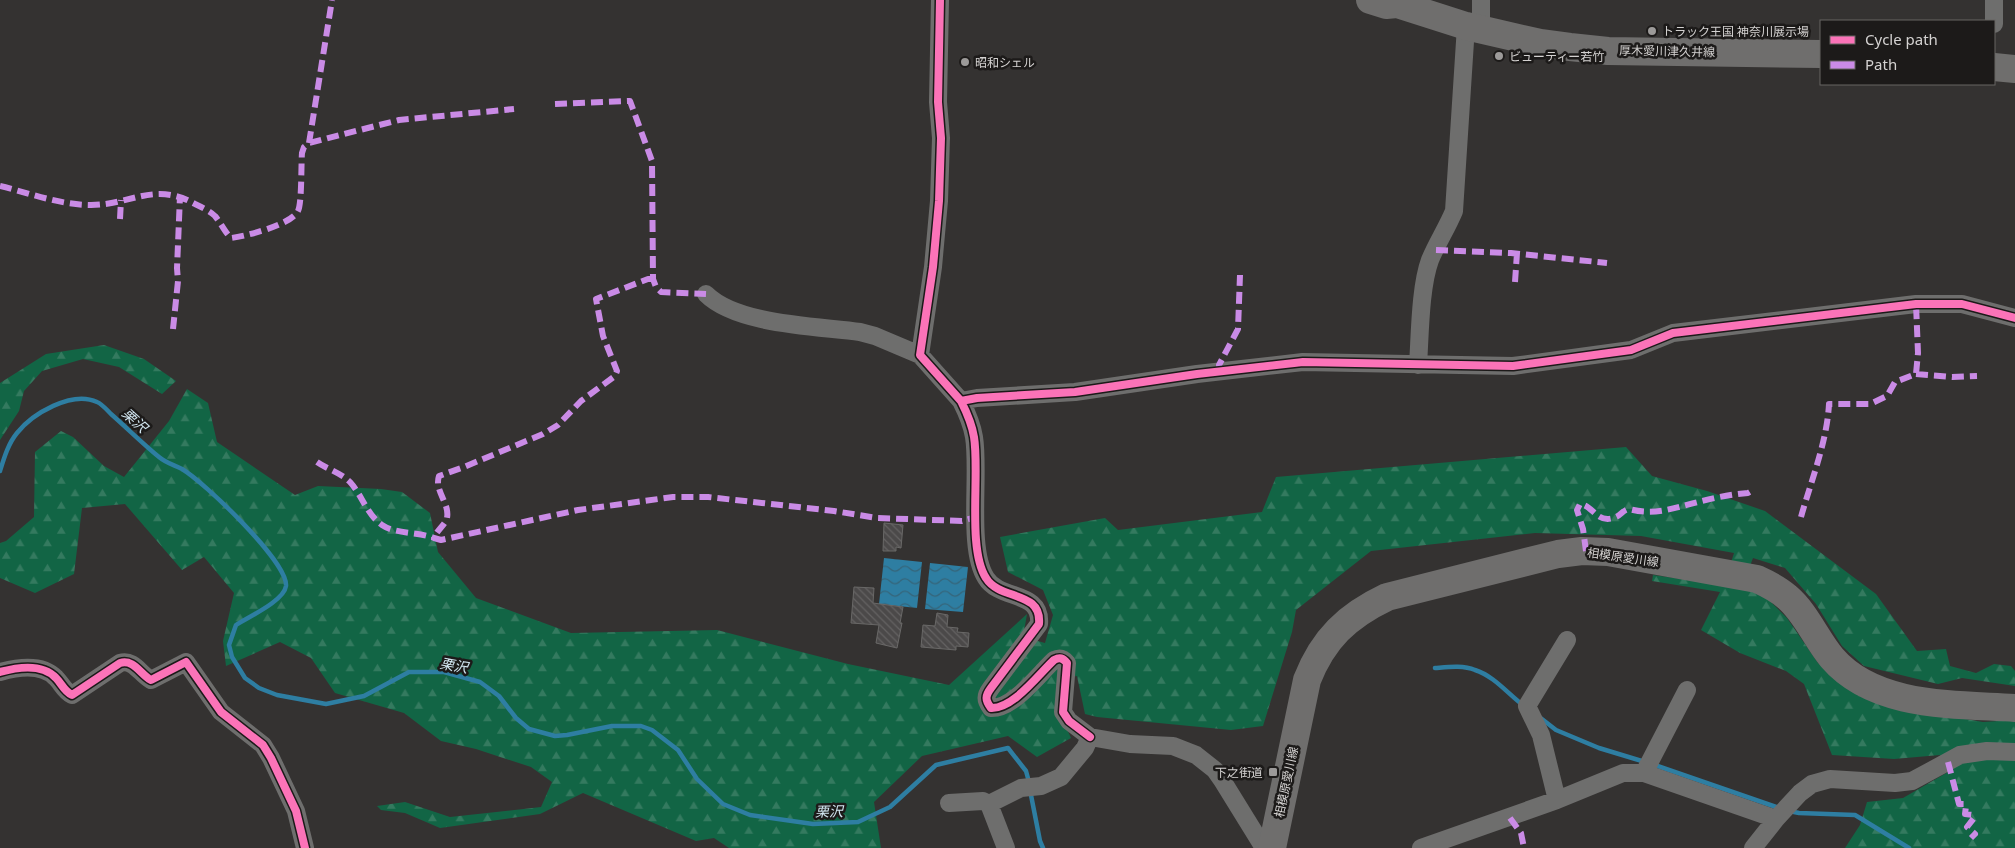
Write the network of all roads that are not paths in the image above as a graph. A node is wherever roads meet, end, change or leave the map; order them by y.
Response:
1 (940, 0) edge
2 (1370, 0) edge
3 (1480, 0) edge
4 (1994, 0) edge
5 (1994, 20) edge
6 (1473, 27) junction
7 (1820, 54) edge
8 (1995, 67) edge
9 (2015, 69) edge
10 (706, 294) dead end
11 (2015, 318) edge
12 (920, 355) junction
13 (1418, 365) junction
14 (961, 401) junction
15 (1567, 640) dead end
16 (0, 672) edge
17 (1687, 690) dead end
18 (2015, 708) edge
19 (1090, 737) junction
20 (2015, 752) edge
21 (1644, 773) junction
22 (1558, 800) junction
23 (949, 802) dead end
24 (989, 804) junction
25 (1776, 819) junction
26 (1004, 847) edge
27 (305, 848) edge
28 (1264, 848) edge
29 (1272, 848) edge
30 (1422, 848) edge
31 (1753, 848) edge

1 - 12 street
2 - 6 main road, 厚木愛川津久井線
3 - 6 street
4 - 5 street
6 - 7 main road, 厚木愛川津久井線
6 - 13 street
8 - 9 main road
10 - 12 street
11 - 13 street
12 - 14 street
13 - 14 street
14 - 19 street
15 - 22 street
16 - 27 street
17 - 21 street
18 - 29 main road, 相模原愛川線
19 - 24 street
19 - 28 street
20 - 25 street
21 - 22 street
21 - 25 street
22 - 30 street
23 - 24 street
24 - 26 street
25 - 31 street

